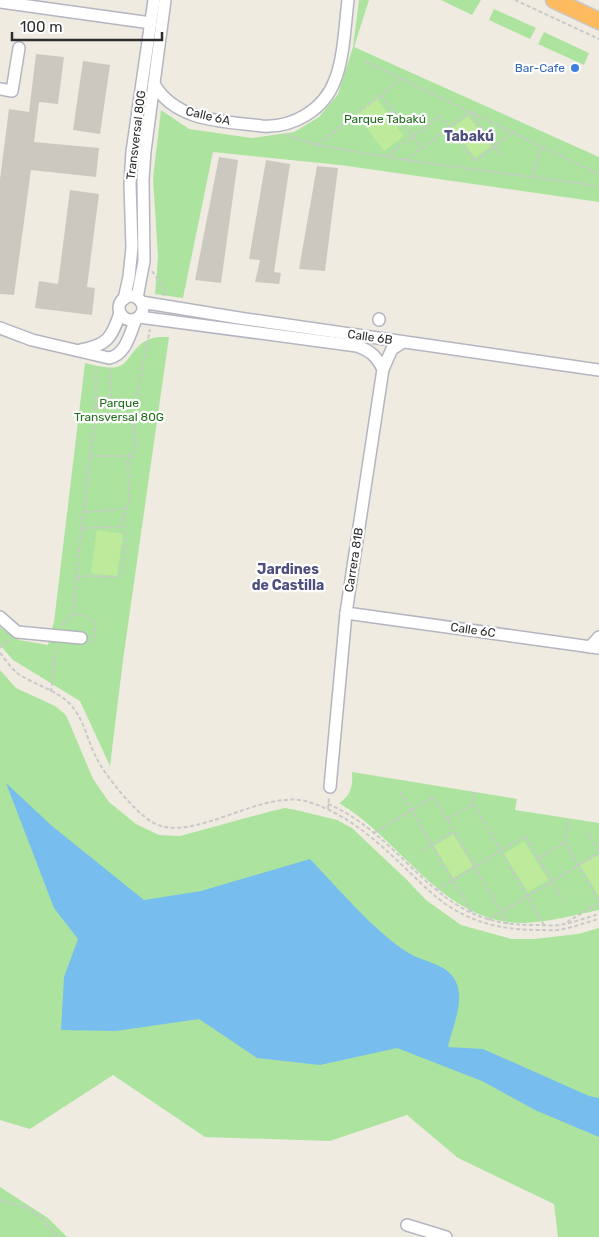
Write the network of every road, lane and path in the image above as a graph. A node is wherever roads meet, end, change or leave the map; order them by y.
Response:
1 (154, 0) edge
2 (165, 0) edge
3 (348, 0) edge
4 (515, 0) edge
5 (554, 0) edge
6 (0, 2) edge
7 (26, 3) edge
8 (592, 18) edge
9 (151, 23) junction
10 (599, 25) edge
11 (599, 40) edge
12 (19, 48) dead end
13 (366, 62) dead end
14 (401, 79) junction
15 (154, 84) junction
16 (0, 89) edge
17 (381, 95) junction
18 (470, 112) junction
19 (272, 127) junction
20 (449, 127) junction
21 (513, 132) junction
22 (412, 136) junction
23 (317, 146) junction
24 (494, 146) junction
25 (542, 146) junction
26 (421, 148) junction
27 (386, 156) junction
28 (500, 156) dead end
29 (406, 160) junction
30 (599, 174) edge
31 (532, 177) junction
32 (599, 186) edge
33 (144, 261) junction
34 (124, 299) junction
35 (139, 300) junction
36 (155, 304) junction
37 (120, 313) junction
38 (138, 318) junction
39 (152, 319) junction
40 (0, 328) edge
41 (402, 342) junction
42 (77, 350) junction
43 (96, 356) junction
44 (110, 358) junction
45 (383, 369) junction
46 (599, 370) edge
47 (136, 403) junction
48 (111, 404) junction
49 (96, 406) junction
50 (89, 456) junction
51 (133, 456) junction
52 (125, 508) junction
53 (84, 512) junction
54 (123, 527) junction
55 (82, 528) junction
56 (76, 578) junction
57 (346, 613) junction
58 (72, 614) junction
59 (0, 617) edge
60 (59, 628) dead end
61 (17, 632) junction
62 (599, 637) edge
63 (83, 642) joint
64 (63, 645) dead end
65 (595, 647) edge
66 (0, 648) edge
67 (0, 653) edge
68 (51, 692) junction
69 (330, 787) joint
70 (400, 791) dead end
71 (474, 792) dead end
72 (328, 804) junction
73 (473, 804) junction
74 (328, 810) junction
75 (412, 810) junction
76 (448, 819) junction
77 (568, 821) dead end
78 (454, 831) junction
79 (587, 831) dead end
80 (374, 833) junction
81 (565, 842) junction
82 (432, 845) junction
83 (421, 852) dead end
84 (500, 852) junction
85 (599, 852) edge
86 (538, 858) junction
87 (578, 865) junction
88 (475, 867) junction
89 (453, 881) junction
90 (552, 881) junction
91 (437, 890) junction
92 (527, 896) junction
93 (563, 900) dead end
94 (599, 902) edge
95 (501, 912) junction
96 (472, 913) junction
97 (599, 914) edge
98 (599, 919) edge
99 (488, 920) junction
100 (508, 924) junction
101 (565, 924) junction
102 (544, 925) junction
103 (0, 1200) edge
104 (407, 1225) dead end
105 (53, 1232) junction
106 (53, 1237) edge
107 (58, 1237) edge
108 (446, 1237) edge

1 - 9 street, Transversal 80G
2 - 15 street, Transversal 80G
3 - 19 street
4 - 11 path
5 - 8 highway
6 - 7 street
7 - 9 street
8 - 10 street
9 - 34 street, Transversal 80G
12 - 16 street
13 - 14 path
14 - 17 path
14 - 18 path
15 - 19 street, Calle 6A
15 - 33 street, Transversal 80G
17 - 22 path
17 - 23 path
18 - 20 path
18 - 21 path
18 - 24 path
19 - 23 path
20 - 22 path
20 - 24 path
20 - 26 path
21 - 24 path
21 - 25 path
22 - 26 path
22 - 27 path
23 - 27 path
24 - 28 path
25 - 30 path
25 - 31 path
26 - 29 path
27 - 29 path
29 - 31 path
31 - 32 path
33 - 35 street, Transversal 80G
33 - 36 path
34 - 35 street
34 - 37 street
35 - 36 street, Calle 6B
35 - 38 street
36 - 41 street, Calle 6B
37 - 38 street
37 - 42 street
38 - 39 street, Calle 6B
38 - 44 street
39 - 45 street, Calle 6B
39 - 47 path
40 - 42 street
41 - 45 street, Carrera 81B
41 - 46 street, Calle 6B
42 - 43 street
43 - 44 street
43 - 49 path
44 - 48 path
45 - 57 street, Carrera 81B
47 - 48 path
47 - 51 path
48 - 49 path
49 - 50 path
50 - 51 path
50 - 53 path
51 - 52 path
52 - 53 path
52 - 54 path
53 - 55 path
54 - 55 path
54 - 56 path
55 - 56 path
56 - 58 path
57 - 65 street, Calle 6C
57 - 69 street, Carrera 81B
58 - 60 path
58 - 63 path
59 - 61 street
61 - 63 street
61 - 66 path
62 - 65 street
64 - 68 path
67 - 68 path
68 - 74 path
69 - 72 path
70 - 75 path
71 - 73 path
72 - 74 path
72 - 80 path
73 - 76 path
73 - 84 path
74 - 98 path
75 - 76 path
75 - 80 path
75 - 82 path
76 - 78 path
77 - 81 path
78 - 82 path
78 - 88 path
79 - 85 path
80 - 91 path
81 - 86 path
81 - 87 path
82 - 83 path
82 - 89 path
84 - 86 path
84 - 88 path
84 - 92 path
85 - 87 path
86 - 90 path
87 - 90 path
87 - 94 path
88 - 89 path
88 - 95 path
89 - 91 path
89 - 96 path
90 - 92 path
90 - 93 path
91 - 96 path
92 - 95 path
92 - 102 path
94 - 101 path
95 - 99 path
95 - 100 path
96 - 99 path
97 - 101 path
99 - 100 path
100 - 102 path
101 - 102 path
103 - 105 path
104 - 108 street
105 - 106 path
105 - 107 path

